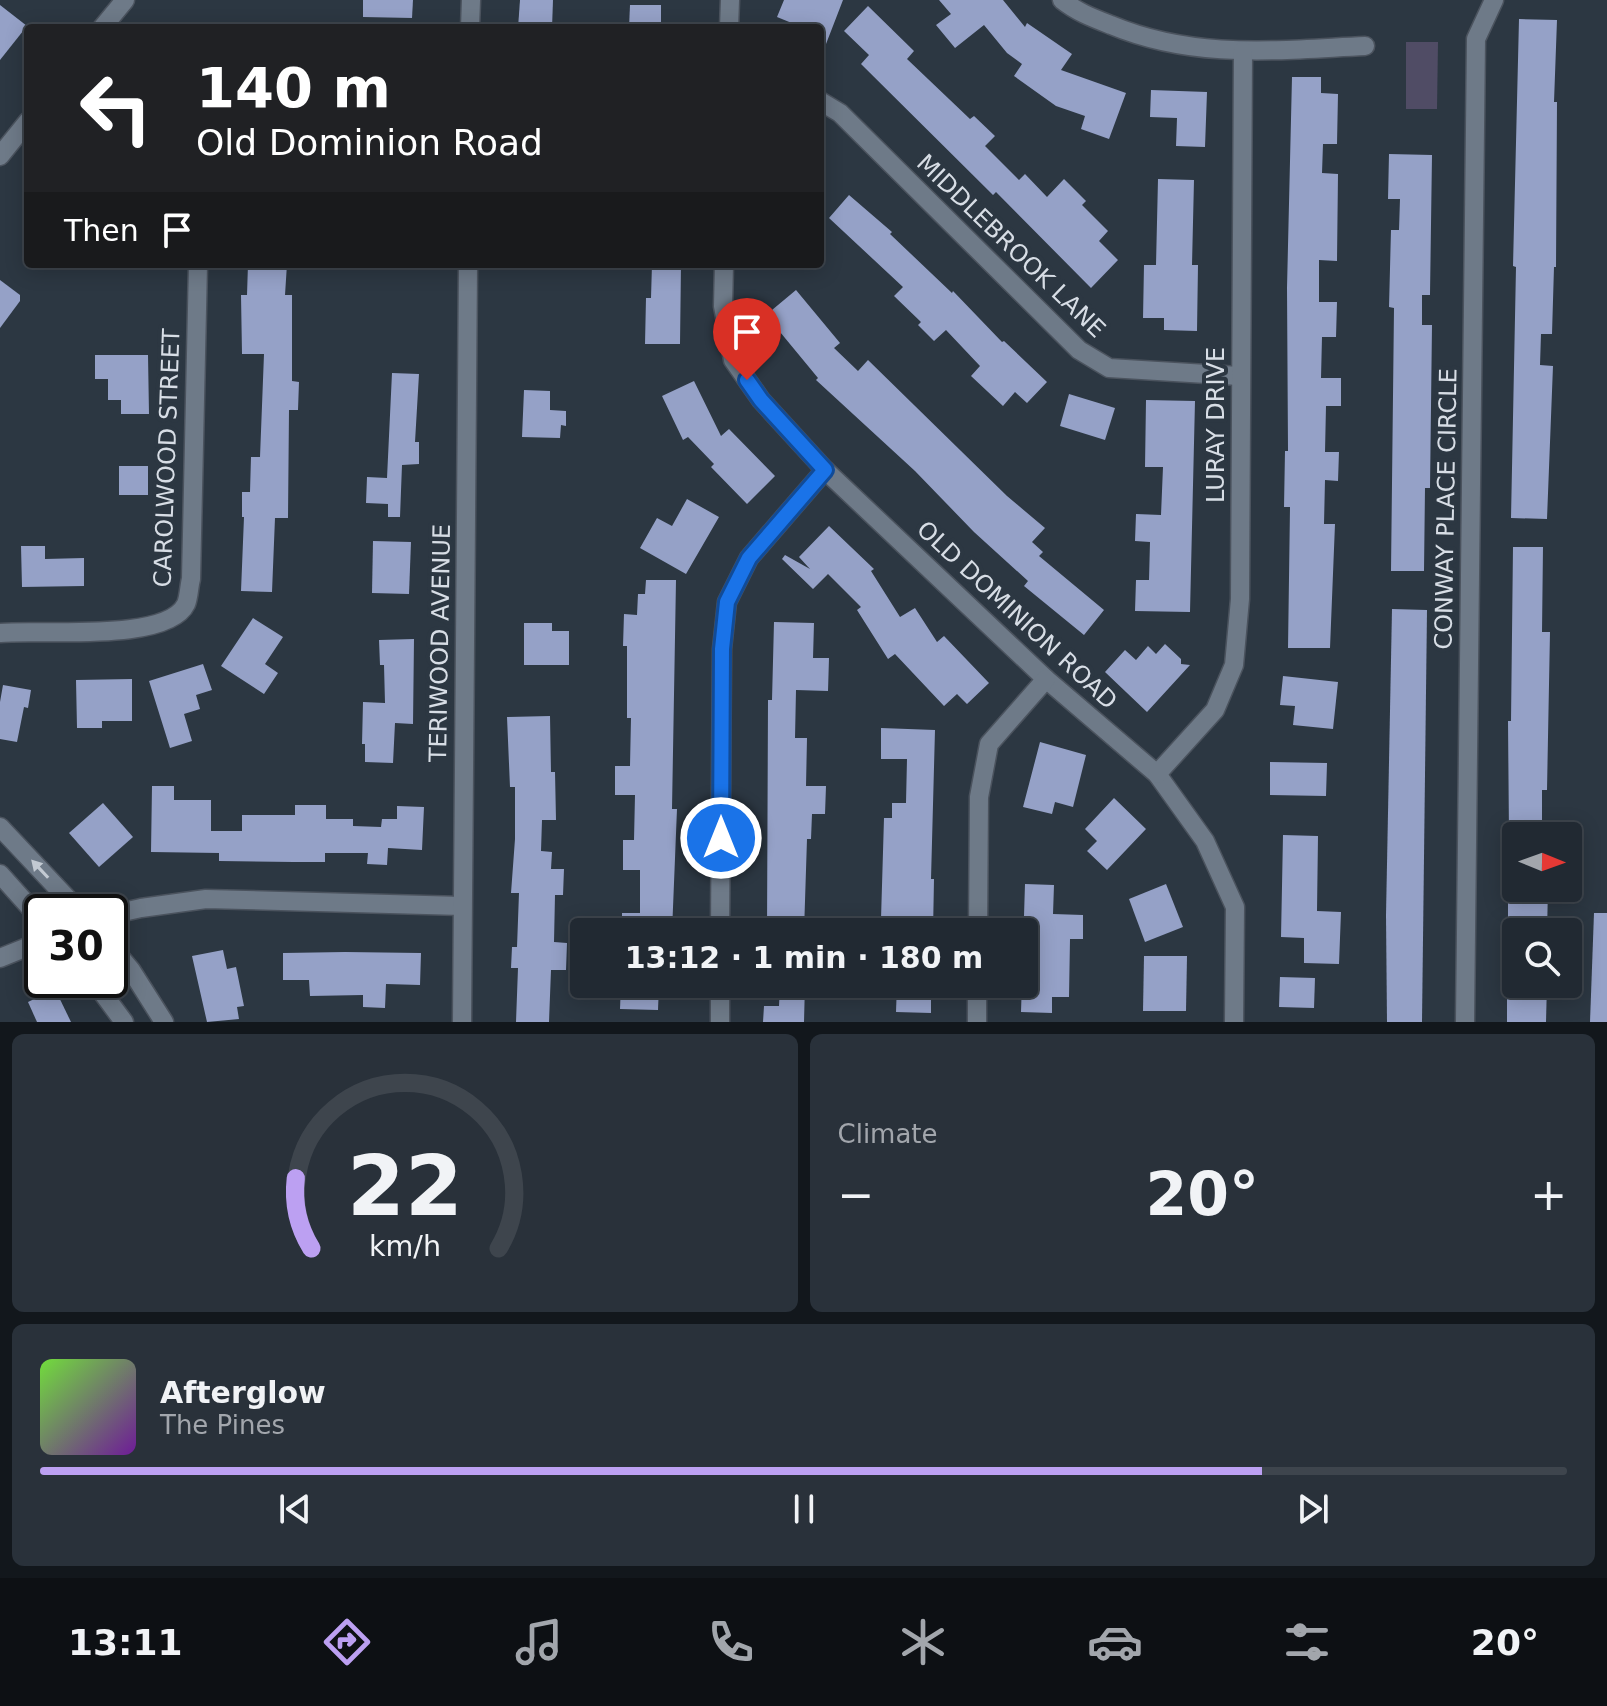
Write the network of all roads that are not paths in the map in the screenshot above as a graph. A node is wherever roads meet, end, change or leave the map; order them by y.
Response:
1 (125, 0) edge
2 (471, 0) edge
3 (730, 0) edge
4 (1062, 0) edge
5 (1494, 0) edge
6 (112, 24) edge
7 (470, 24) edge
8 (729, 24) edge
9 (1365, 46) dead end
10 (1243, 51) junction
11 (824, 103) edge
12 (24, 126) edge
13 (0, 156) edge
14 (198, 268) edge
15 (468, 268) edge
16 (724, 268) edge
17 (1239, 376) junction
18 (825, 470) junction
19 (0, 633) edge
20 (1046, 679) junction
21 (1157, 774) junction
22 (0, 827) edge
23 (0, 874) edge
24 (63, 894) edge
25 (24, 901) edge
26 (462, 906) junction
27 (128, 911) edge
28 (720, 918) edge
29 (978, 918) edge
30 (24, 948) edge
31 (0, 958) edge
32 (128, 966) edge
33 (106, 998) edge
34 (720, 998) edge
35 (977, 998) edge
36 (124, 1022) edge
37 (164, 1022) edge
38 (462, 1022) edge
39 (720, 1022) edge
40 (977, 1022) edge
41 (1234, 1022) edge
42 (1465, 1022) edge

1 - 6 street
2 - 7 street
3 - 8 street
4 - 10 street
5 - 42 street, CONWAY PLACE CIRCLE
9 - 10 street
10 - 17 street, LURAY DRIVE
11 - 17 street, MIDDLEBROOK LANE
12 - 13 street
14 - 19 street, CAROLWOOD STREET
15 - 26 street, TERIWOOD AVENUE
16 - 18 street, OLD DOMINION ROAD
17 - 21 street, LURAY DRIVE
18 - 20 street, OLD DOMINION ROAD
18 - 28 street
20 - 21 street, OLD DOMINION ROAD
20 - 29 street
21 - 41 street, OLD DOMINION ROAD
24 -> 22 street
23 - 25 street
26 - 27 street
26 - 38 street, TERIWOOD AVENUE
30 - 31 street
32 - 37 street
33 - 36 street
34 - 39 street
35 - 40 street

